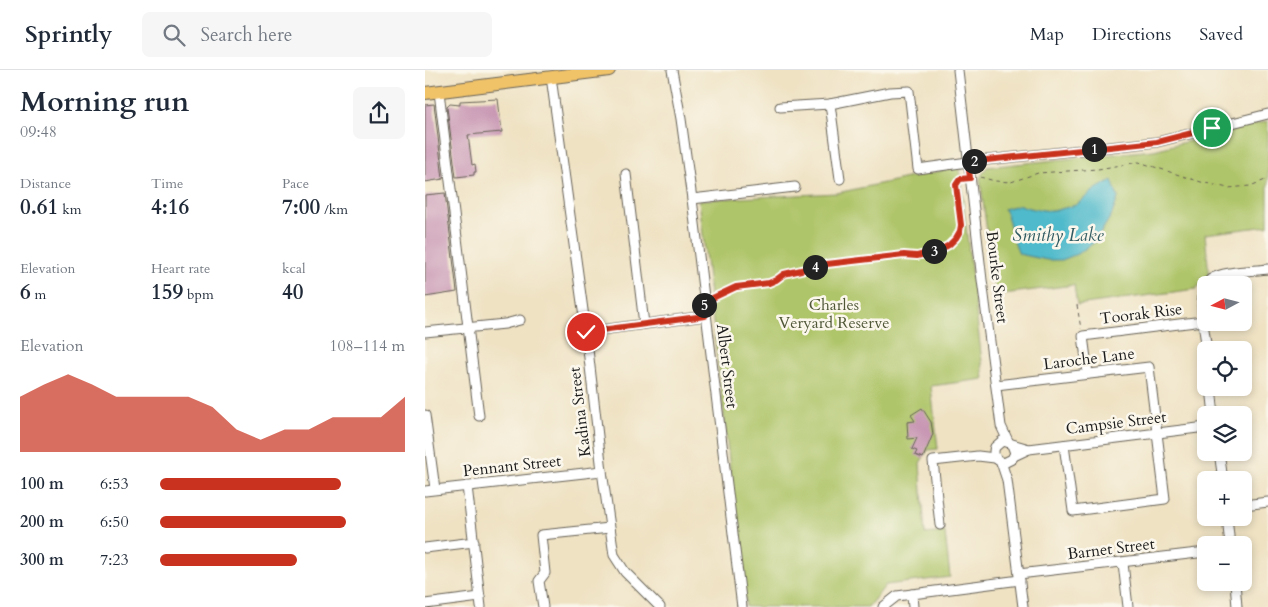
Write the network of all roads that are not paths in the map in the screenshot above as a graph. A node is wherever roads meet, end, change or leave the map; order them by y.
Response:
1 (609, 70) edge
2 (672, 70) edge
3 (957, 71) edge
4 (551, 77) junction
5 (429, 93) edge
6 (830, 104) junction
7 (780, 107) dead end
8 (1268, 114) edge
9 (968, 162) junction
10 (627, 174) dead end
11 (840, 180) dead end
12 (795, 187) dead end
13 (692, 199) junction
14 (1268, 269) edge
15 (1217, 276) edge
16 (705, 316) junction
17 (520, 320) dead end
18 (1197, 322) edge
19 (644, 324) junction
20 (469, 328) junction
21 (425, 332) edge
22 (586, 332) junction
23 (1088, 374) junction
24 (996, 385) junction
25 (425, 415) edge
26 (479, 416) dead end
27 (1001, 426) junction
28 (1197, 428) edge
29 (1157, 433) junction
30 (426, 438) edge
31 (1011, 444) junction
32 (1064, 445) junction
33 (995, 446) junction
34 (1029, 449) junction
35 (978, 456) junction
36 (1013, 458) junction
37 (998, 460) junction
38 (602, 471) junction
39 (1007, 480) junction
40 (467, 486) junction
41 (435, 489) junction
42 (425, 491) edge
43 (1268, 502) edge
44 (1252, 504) edge
45 (940, 525) dead end
46 (610, 528) junction
47 (474, 542) junction
48 (425, 548) edge
49 (1197, 553) edge
50 (1123, 563) junction
51 (1019, 577) junction
52 (1236, 591) edge
53 (912, 594) junction
54 (480, 597) junction
55 (425, 604) edge
56 (481, 607) edge
57 (543, 607) edge
58 (660, 607) edge
59 (742, 607) edge
60 (883, 607) edge
61 (913, 607) edge
62 (1023, 607) edge
63 (1128, 607) edge
64 (1237, 607) edge

1 - 4 highway
2 - 13 street, Albert Street
3 - 9 street, Bourke Street
4 - 5 highway
4 - 22 street, Kadina Street
5 - 20 street
6 - 7 street
6 - 9 street
6 - 11 street
8 - 9 street
9 - 24 street, Bourke Street
10 - 19 street
12 - 13 street
13 - 16 street, Albert Street
14 - 15 street
16 - 19 street
16 - 59 street, Albert Street
17 - 20 street
18 - 23 street, Toorak Rise
19 - 22 street
20 - 21 street
20 - 26 street
22 - 38 street, Kadina Street
23 - 24 street, Laroche Lane
23 - 29 street, Laroche Lane
24 - 27 street, Bourke Street
25 - 30 street
27 - 31 street, Bourke Street
27 - 33 street, Bourke Street
28 - 29 street, Campsie Street
29 - 32 street, Campsie Street
29 - 32 street
30 - 41 street
31 - 33 street
31 - 34 street, Campsie Street
31 - 36 street
32 - 34 street, Campsie Street
33 - 35 street
33 - 37 street
34 - 36 street, Campsie Street
35 - 37 street
35 - 45 street
36 - 37 street
36 - 39 street
37 - 39 street
38 - 40 street, Pennant Street
38 - 46 street, Kadina Street
39 - 51 street
40 - 41 street, Pennant Street
40 - 47 street
41 - 42 street, Pennant Street
43 - 44 street
46 - 57 street
46 - 58 street, Kadina Street
47 - 48 street
47 - 54 street
49 - 50 street, Barnet Street
50 - 51 street, Barnet Street
50 - 63 street
51 - 53 street, Barnet Street
51 - 62 street
52 - 64 street
53 - 60 street, Barnet Street
53 - 61 street
54 - 55 street
54 - 56 street

